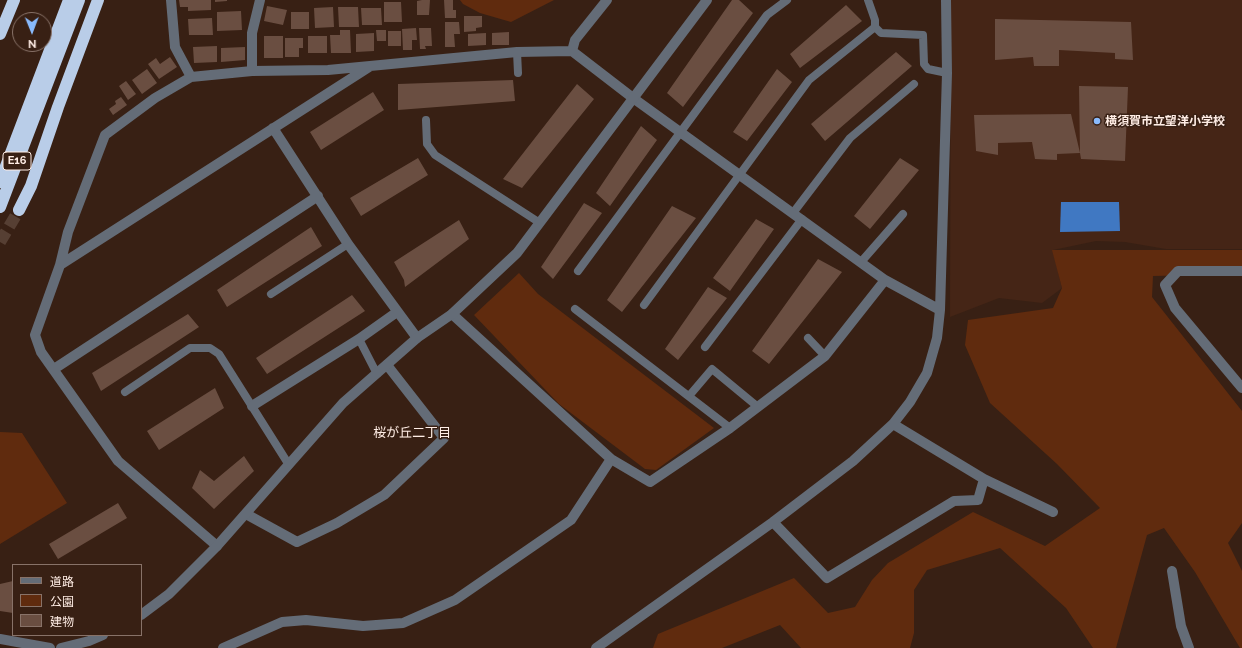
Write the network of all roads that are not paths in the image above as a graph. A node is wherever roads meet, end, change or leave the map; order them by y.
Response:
1 (14, 0) edge
2 (69, 0) edge
3 (79, 0) edge
4 (98, 0) edge
5 (171, 0) edge
6 (260, 0) edge
7 (606, 0) edge
8 (707, 0) edge
9 (787, 0) edge
10 (868, 0) edge
11 (946, 0) edge
12 (875, 27) junction
13 (0, 34) edge
14 (572, 51) junction
15 (517, 52) junction
16 (372, 65) junction
17 (252, 71) junction
18 (518, 73) dead end
19 (947, 73) junction
20 (191, 77) junction
21 (914, 84) dead end
22 (633, 98) junction
23 (426, 120) dead end
24 (272, 128) junction
25 (681, 133) junction
26 (740, 175) junction
27 (0, 182) edge
28 (318, 196) junction
29 (0, 208) edge
30 (19, 210) tunnel mouth
31 (793, 213) junction
32 (903, 214) dead end
33 (802, 220) junction
34 (540, 223) junction
35 (348, 244) junction
36 (861, 262) junction
37 (60, 265) junction
38 (578, 271) dead end
39 (1242, 271) edge
40 (885, 280) junction
41 (271, 294) dead end
42 (644, 305) dead end
43 (575, 309) dead end
44 (940, 310) junction
45 (397, 312) junction
46 (452, 314) junction
47 (417, 338) junction
48 (808, 338) dead end
49 (359, 340) junction
50 (705, 346) dead end
51 (825, 356) junction
52 (388, 365) junction
53 (54, 369) junction
54 (377, 374) junction
55 (1242, 388) edge
56 (125, 392) dead end
57 (689, 396) junction
58 (252, 406) junction
59 (758, 407) junction
60 (893, 424) junction
61 (730, 428) junction
62 (611, 459) junction
63 (289, 465) junction
64 (984, 479) junction
65 (1053, 512) dead end
66 (246, 514) junction
67 (773, 522) junction
68 (217, 546) junction
69 (1172, 571) dead end
70 (142, 614) edge
71 (101, 636) edge
72 (0, 639) edge
73 (50, 648) edge
74 (61, 648) edge
75 (223, 648) edge
76 (596, 648) edge
77 (1189, 648) edge

1 - 13 highway
2 - 27 highway, E16
3 - 29 highway, E16
4 - 30 highway
5 - 20 street
6 - 17 street
7 - 14 street
8 - 22 street
9 - 25 lane
10 - 12 lane
11 - 19 street
12 - 19 lane
12 - 26 lane
14 - 15 street
14 - 22 street
15 - 16 street
15 - 18 lane
16 - 17 street
16 - 24 street
17 - 20 street
19 - 44 street
20 - 37 street
21 - 31 lane
22 - 25 street
22 - 34 street
23 - 34 lane
24 - 28 street
24 - 37 street
25 - 26 street
25 - 38 lane
26 - 31 street
26 - 42 lane
28 - 35 street
28 - 53 street
31 - 33 street
32 - 36 lane
33 - 36 street
33 - 50 lane
34 - 46 street
35 - 41 lane
35 - 45 street
36 - 40 street
37 - 53 street
39 - 55 street
40 - 44 street
40 - 51 street
43 - 57 lane
44 - 60 street
45 - 47 street
45 - 49 street
46 - 47 street
46 - 62 street
47 - 52 street
48 - 51 lane
49 - 54 lane
49 - 58 street
51 - 59 street
52 - 54 street
52 - 66 street
53 - 68 street
54 - 63 street
56 - 58 lane
57 - 59 lane
57 - 61 lane
58 - 63 lane
59 - 61 street
60 - 64 street
60 - 67 street
61 - 62 street
62 - 75 street
63 - 66 street
64 - 65 street
64 - 67 street
66 - 68 street
67 - 76 street
68 - 70 street
69 - 77 street
71 - 74 street
72 - 73 street

